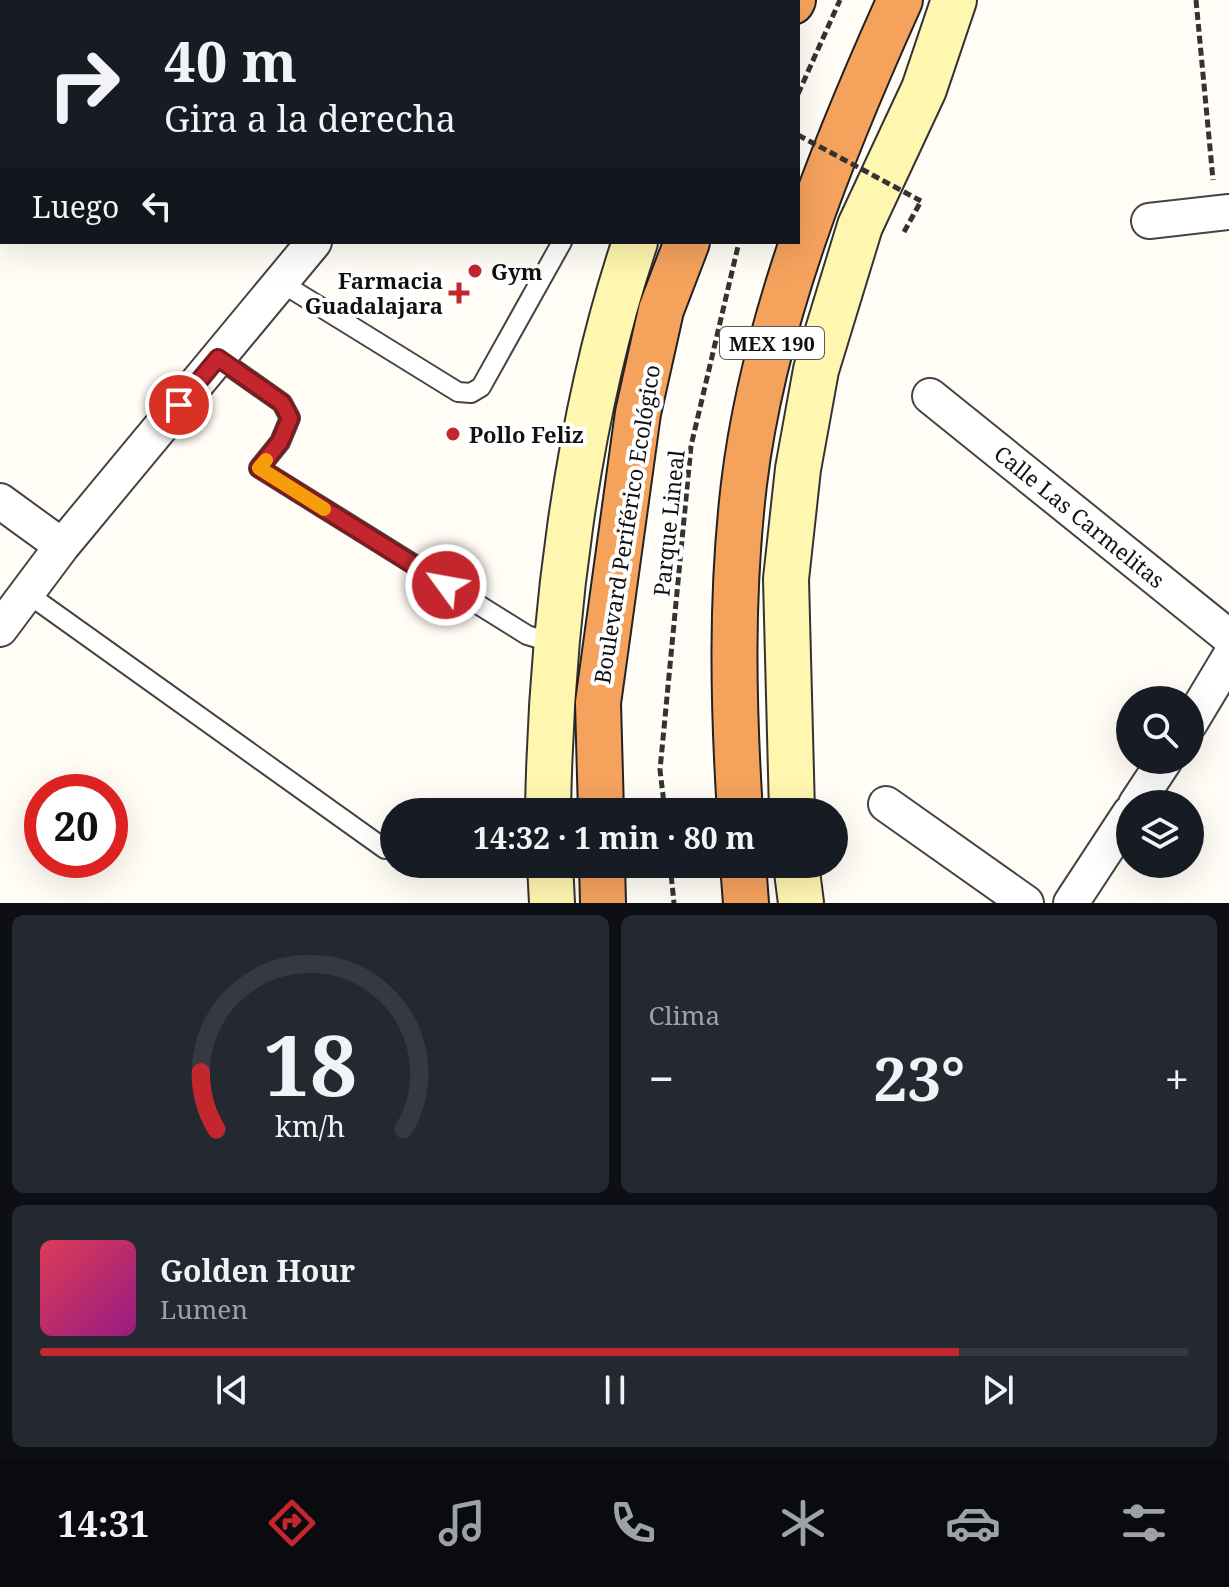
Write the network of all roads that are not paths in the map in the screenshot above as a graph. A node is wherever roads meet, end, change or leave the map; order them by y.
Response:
1 (900, 0) edge
2 (954, 0) edge
3 (971, 0) edge
4 (924, 89) junction
5 (1223, 212) edge
6 (1149, 221) dead end
7 (312, 244) edge
8 (561, 244) edge
9 (634, 244) edge
10 (686, 244) edge
11 (280, 282) junction
12 (218, 358) junction
13 (930, 396) dead end
14 (0, 501) edge
15 (62, 546) junction
16 (28, 594) junction
17 (0, 629) edge
18 (1229, 637) edge
19 (559, 644) junction
20 (1229, 658) edge
21 (1204, 700) edge
22 (548, 798) edge
23 (601, 798) edge
24 (739, 798) edge
25 (792, 798) edge
26 (886, 804) dead end
27 (1116, 834) edge
28 (380, 845) edge
29 (551, 878) edge
30 (602, 878) edge
31 (744, 878) edge
32 (798, 878) edge
33 (552, 903) edge
34 (603, 903) edge
35 (746, 903) edge
36 (801, 903) edge
37 (1026, 903) edge
38 (1071, 903) edge

1 - 24 highway, MEX 190
2 - 4 street
3 - 4 street
4 - 25 street
5 - 6 street
7 - 11 street
8 - 11 lane
9 - 19 street
10 - 23 highway, Boulevard Periférico Ecológico
11 - 12 street
12 - 15 street
12 - 19 lane
13 - 18 street, Calle Las Carmelitas
14 - 15 street
15 - 16 street
16 - 17 street
16 - 28 lane
19 - 22 street
20 - 21 street
26 - 37 street
27 - 38 street
29 - 33 street
30 - 34 highway
31 - 35 highway
32 - 36 street

